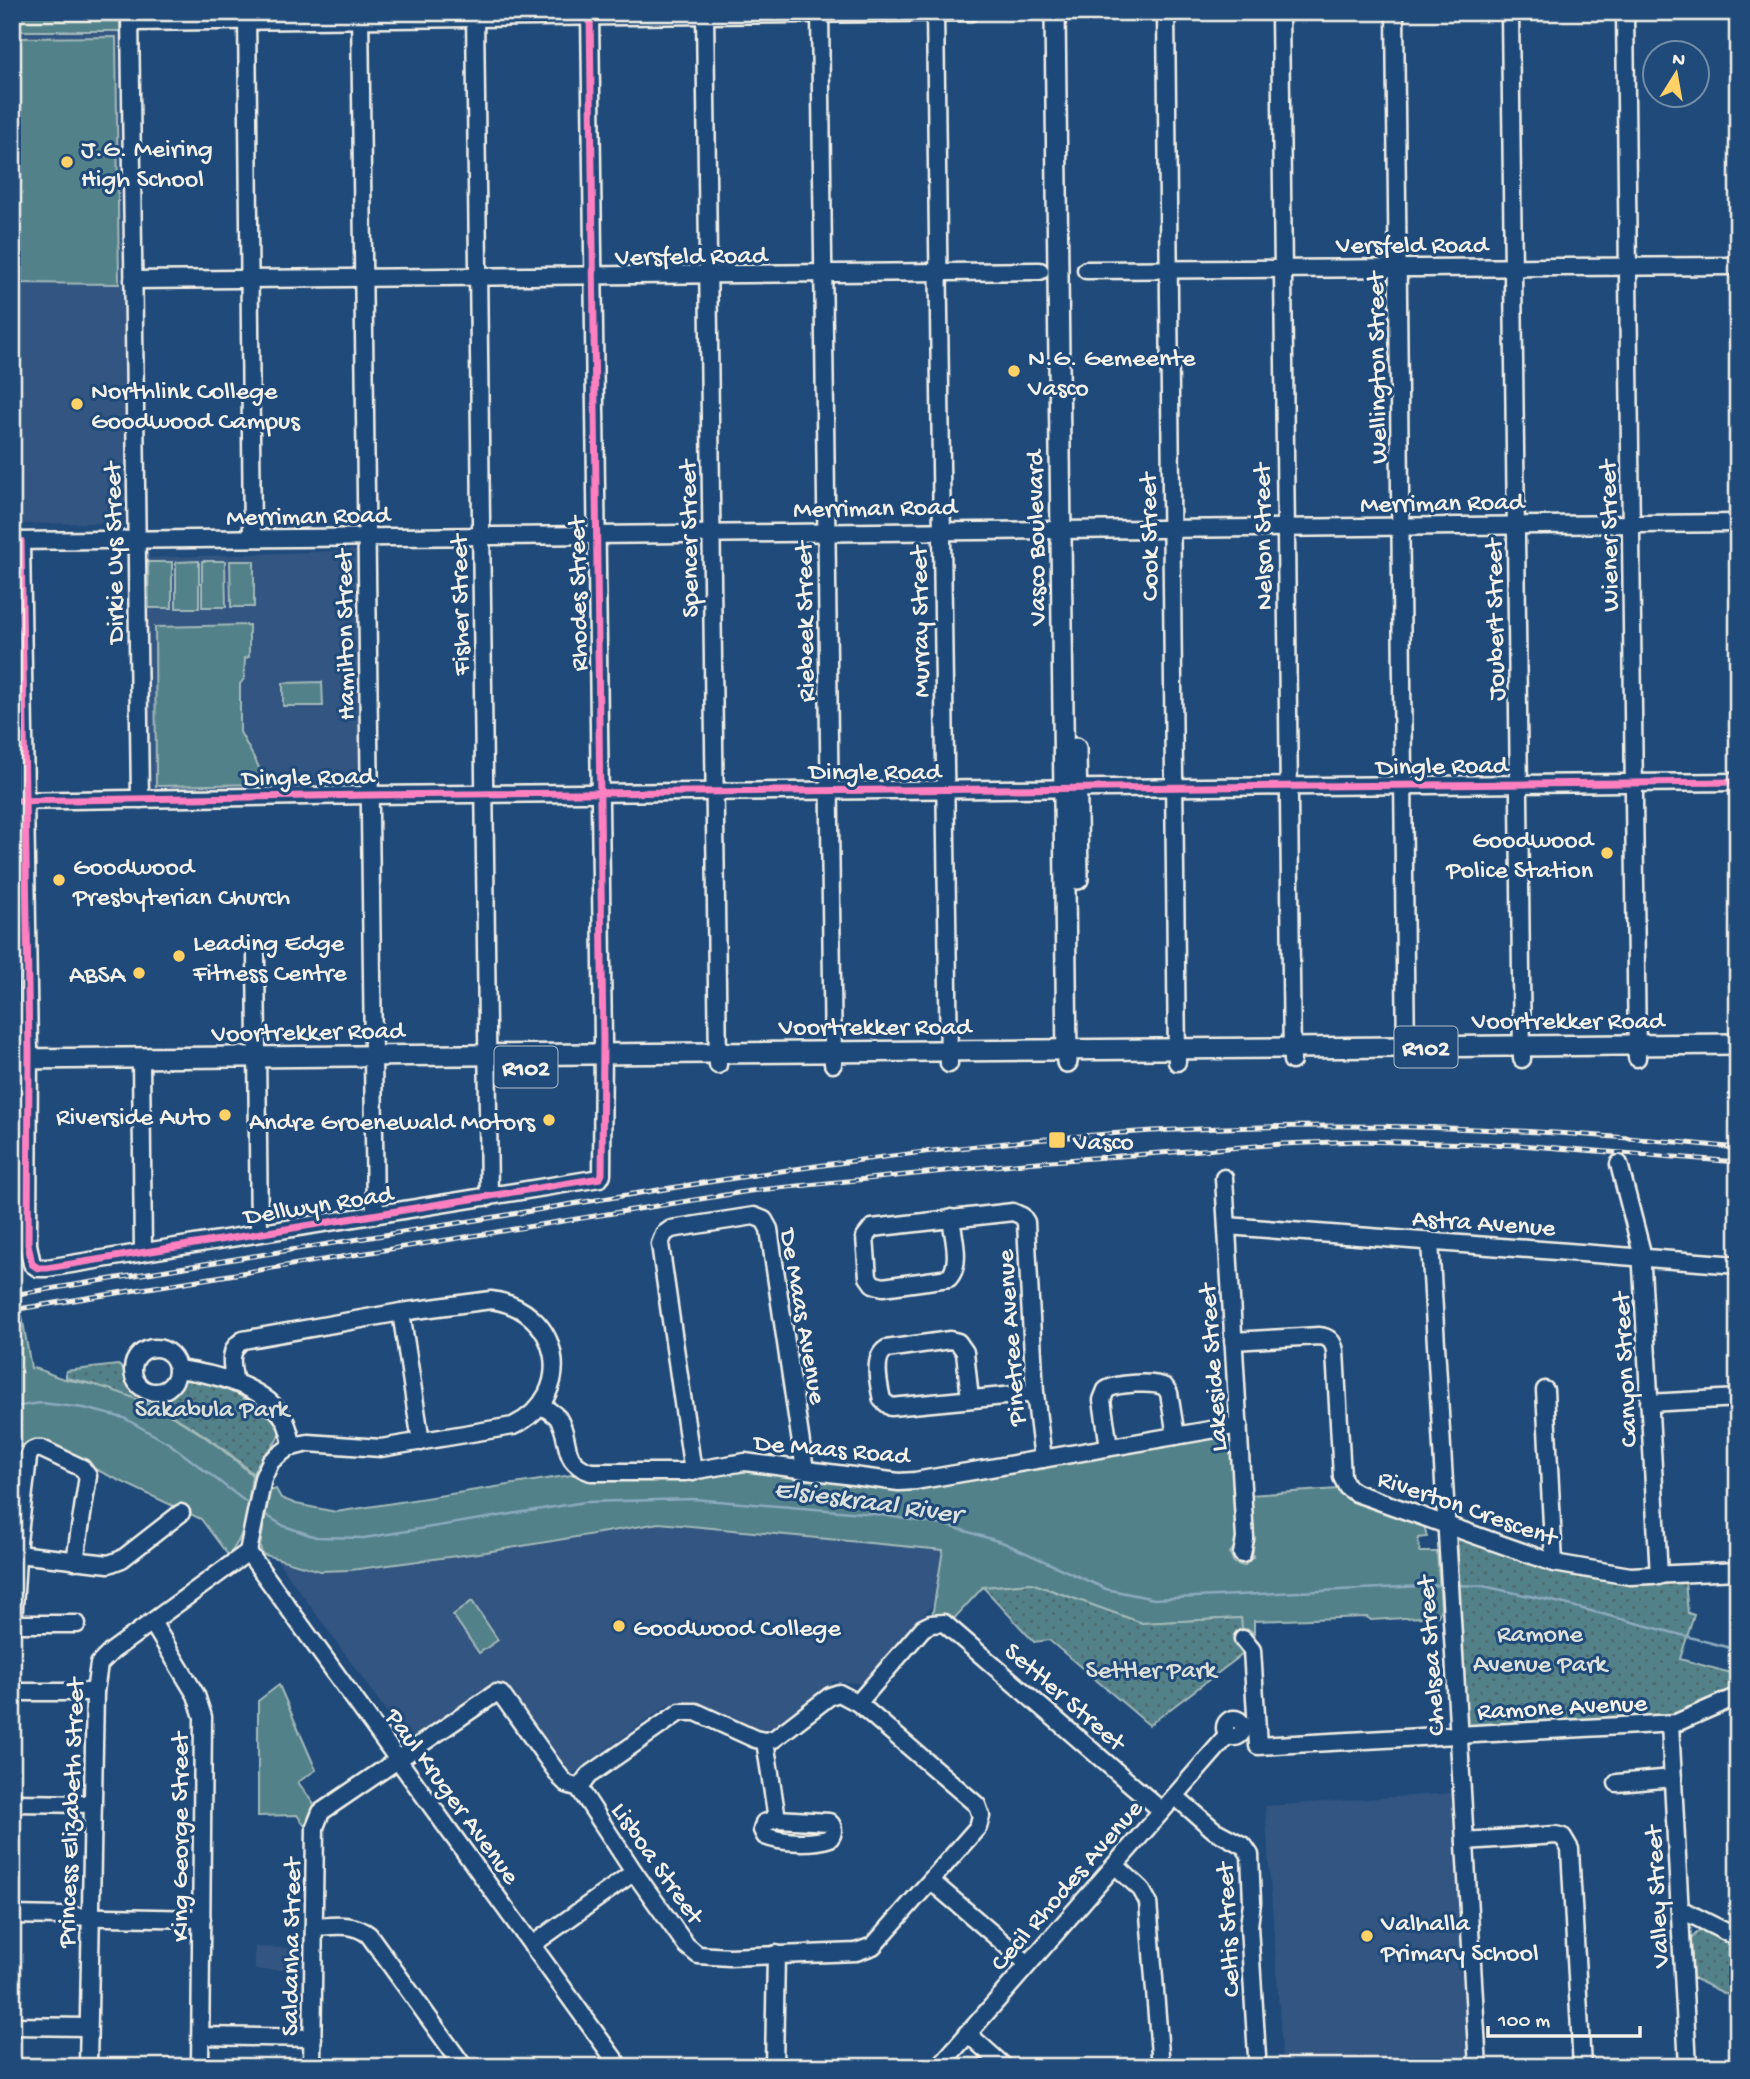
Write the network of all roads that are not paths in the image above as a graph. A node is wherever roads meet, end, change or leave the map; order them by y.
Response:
1 (935, 12) edge
2 (971, 12) edge
3 (1055, 12) edge
4 (1068, 12) edge
5 (1166, 12) edge
6 (1280, 12) edge
7 (1395, 12) edge
8 (1510, 12) edge
9 (1626, 12) edge
10 (820, 13) edge
11 (590, 14) edge
12 (705, 14) edge
13 (476, 15) edge
14 (247, 16) edge
15 (360, 16) edge
16 (131, 17) edge
17 (1628, 265) junction
18 (1738, 266) edge
19 (1514, 267) junction
20 (1284, 268) junction
21 (1399, 268) junction
22 (1168, 269) junction
23 (1086, 270) dead end
24 (1040, 271) dead end
25 (938, 272) junction
26 (823, 273) junction
27 (708, 275) junction
28 (593, 276) junction
29 (364, 278) junction
30 (479, 278) junction
31 (133, 280) junction
32 (249, 281) junction
33 (1738, 523) edge
34 (1631, 524) junction
35 (1516, 525) junction
36 (1402, 526) junction
37 (1171, 527) junction
38 (1066, 528) junction
39 (1285, 528) junction
40 (941, 529) junction
41 (712, 532) junction
42 (826, 532) junction
43 (596, 535) junction
44 (481, 536) junction
45 (366, 537) junction
46 (252, 538) junction
47 (136, 540) junction
48 (17, 541) edge
49 (1738, 782) edge
50 (1634, 783) junction
51 (1519, 785) junction
52 (1404, 786) junction
53 (1289, 787) junction
54 (1070, 788) junction
55 (1174, 788) junction
56 (944, 790) junction
57 (829, 791) junction
58 (715, 792) junction
59 (599, 793) junction
60 (370, 795) junction
61 (485, 795) junction
62 (140, 799) junction
63 (18, 801) edge
64 (256, 955) dead end
65 (1738, 1044) edge
66 (1522, 1052) junction
67 (1637, 1052) junction
68 (1406, 1054) junction
69 (1292, 1055) junction
70 (1177, 1056) junction
71 (1074, 1057) junction
72 (1738, 1057) edge
73 (833, 1058) junction
74 (948, 1058) junction
75 (718, 1059) junction
76 (603, 1060) junction
77 (488, 1061) junction
78 (373, 1062) junction
79 (258, 1063) junction
80 (141, 1064) junction
81 (20, 1065) edge
82 (1619, 1164) dead end
83 (601, 1174) joint
84 (1224, 1178) dead end
85 (489, 1197) junction
86 (20, 1207) edge
87 (375, 1215) junction
88 (951, 1218) junction
89 (1227, 1226) junction
90 (259, 1233) junction
91 (1430, 1241) junction
92 (143, 1252) junction
93 (1642, 1257) junction
94 (1738, 1265) edge
95 (401, 1312) junction
96 (1233, 1341) junction
97 (177, 1369) dead end
98 (235, 1383) junction
99 (1545, 1390) dead end
100 (1035, 1394) junction
101 (1738, 1398) edge
102 (970, 1399) junction
103 (1649, 1403) junction
104 (540, 1405) junction
105 (1239, 1425) junction
106 (1176, 1436) junction
107 (421, 1442) junction
108 (293, 1446) junction
109 (1109, 1447) junction
110 (1043, 1459) junction
111 (804, 1470) junction
112 (693, 1472) junction
113 (181, 1513) dead end
114 (1446, 1525) junction
115 (248, 1552) junction
116 (17, 1554) junction
117 (1242, 1554) dead end
118 (75, 1561) junction
119 (1554, 1563) junction
120 (1738, 1571) edge
121 (1659, 1576) junction
122 (152, 1622) junction
123 (13, 1624) edge
124 (77, 1624) dead end
125 (1243, 1639) dead end
126 (12, 1692) edge
127 (95, 1692) junction
128 (1738, 1696) edge
129 (858, 1703) junction
130 (1670, 1724) junction
131 (1228, 1735) dead end
132 (1459, 1736) junction
133 (765, 1741) junction
134 (398, 1759) junction
135 (1673, 1779) junction
136 (1617, 1783) dead end
137 (579, 1788) junction
138 (1175, 1796) junction
139 (12, 1803) edge
140 (93, 1804) junction
141 (1162, 1811) junction
142 (778, 1819) dead end
143 (1465, 1841) junction
144 (1115, 1866) junction
145 (634, 1872) junction
146 (931, 1881) junction
147 (1680, 1909) junction
148 (12, 1915) edge
149 (91, 1917) junction
150 (202, 1919) junction
151 (314, 1927) junction
152 (1736, 1933) edge
153 (532, 1945) junction
154 (776, 1954) junction
155 (1028, 1964) junction
156 (12, 2026) edge
157 (88, 2027) junction
158 (967, 2033) junction
159 (201, 2036) junction
160 (313, 2038) junction
161 (1257, 2056) dead end
162 (88, 2067) edge
163 (200, 2067) edge
164 (312, 2067) edge
165 (464, 2067) edge
166 (620, 2067) edge
167 (774, 2067) edge
168 (939, 2067) edge
169 (1005, 2067) edge
170 (1161, 2067) edge
171 (1478, 2067) edge
172 (1583, 2067) edge
173 (1688, 2067) edge

1 - 2 street
1 - 10 street
1 - 25 street, Murray Street
3 - 38 main road, Vasco Boulevard
4 - 38 main road, Vasco Boulevard
5 - 22 street, Cook Street
6 - 20 street, Nelson Street
7 - 21 street, Wellington Street
8 - 19 street, Joubert Street
9 - 17 street, Wiener Street
10 - 12 street
10 - 26 street, Riebeek Street
11 - 12 street
11 - 13 street
11 - 28 street, Rhodes Street
12 - 27 street, Spencer Street
13 - 15 street
13 - 30 street, Fisher Street
14 - 15 street
14 - 16 street
14 - 32 street
15 - 29 street, Hamilton Street
16 - 31 street, Dirkie Uys Street
17 - 18 street, Versfeld Road
17 - 19 street, Versfeld Road
17 - 34 street, Wiener Street
19 - 21 street, Versfeld Road
19 - 35 street, Joubert Street
20 - 21 street, Versfeld Road
20 - 22 street, Versfeld Road
20 - 39 street, Nelson Street
21 - 36 street, Wellington Street
22 - 23 street, Versfeld Road
22 - 37 street, Cook Street
24 - 25 street, Versfeld Road
25 - 26 street, Versfeld Road
25 - 40 street, Murray Street
26 - 27 street, Versfeld Road
26 - 42 street, Riebeek Street
27 - 28 street, Versfeld Road
27 - 41 street, Spencer Street
28 - 30 street, Versfeld Road
28 - 43 street, Rhodes Street
29 - 30 street, Versfeld Road
29 - 32 street, Versfeld Road
29 - 45 street, Hamilton Street
30 - 44 street, Fisher Street
31 - 32 street, Versfeld Road
31 - 47 street, Dirkie Uys Street
32 - 46 street
33 - 34 street, Merriman Road
34 - 35 street, Merriman Road
34 - 50 street, Wiener Street
35 - 36 street, Merriman Road
35 - 51 street, Joubert Street
36 - 39 street, Merriman Road
36 - 52 street, Wellington Street
37 - 38 street, Merriman Road
37 - 39 street, Merriman Road
37 - 55 street, Cook Street
38 - 40 street, Merriman Road
38 - 54 main road, Vasco Boulevard
39 - 53 street, Nelson Street
40 - 42 street, Merriman Road
40 - 56 street, Murray Street
41 - 42 street, Merriman Road
41 - 43 street, Merriman Road
41 - 58 street, Spencer Street
42 - 57 street, Riebeek Street
43 - 44 street, Merriman Road
43 - 59 street, Rhodes Street
44 - 45 street, Merriman Road
44 - 61 street, Fisher Street
45 - 46 street, Merriman Road
45 - 60 street, Hamilton Street
46 - 47 street, Merriman Road
47 - 48 street, Merriman Road
47 - 62 street, Dirkie Uys Street
48 - 63 street
49 - 50 street, Dingle Road
50 - 51 street, Dingle Road
50 - 67 street, Wiener Street
51 - 52 street, Dingle Road
51 - 66 street, Joubert Street
52 - 53 street, Dingle Road
52 - 68 street, Wellington Street
53 - 55 street, Dingle Road
53 - 69 street, Nelson Street
54 - 55 street, Dingle Road
54 - 56 street, Dingle Road
54 - 71 main road, Vasco Boulevard
55 - 70 street, Cook Street
56 - 57 street, Dingle Road
56 - 74 street, Murray Street
57 - 58 street, Dingle Road
57 - 73 street, Riebeek Street
58 - 59 street, Dingle Road
58 - 75 street, Spencer Street
59 - 61 street, Dingle Road
59 - 76 street, Rhodes Street
60 - 61 street, Dingle Road
60 - 62 street, Dingle Road
60 - 78 street, Hamilton Street
61 - 77 street, Fisher Street
62 - 63 street, Dingle Road
63 - 81 street
64 - 79 street
65 - 67 main road, Voortrekker Road / R102
66 - 67 main road, Voortrekker Road / R102
66 - 68 main road, Voortrekker Road / R102
67 - 72 main road, Voortrekker Road / R102
68 - 69 main road, Voortrekker Road / R102
69 - 70 main road, Voortrekker Road / R102
70 - 71 main road, Voortrekker Road / R102
71 - 74 main road, Voortrekker Road / R102
73 - 74 main road, Voortrekker Road / R102
73 - 75 main road, Voortrekker Road / R102
75 - 76 main road, Voortrekker Road / R102
76 - 77 main road, Voortrekker Road / R102
76 - 83 street, Rhodes Street
77 - 78 main road, Voortrekker Road / R102
77 - 85 street, Fisher Street
78 - 79 main road, Voortrekker Road / R102
78 - 87 street, Hamilton Street
79 - 80 main road, Voortrekker Road / R102
79 - 90 street
80 - 81 main road, Voortrekker Road / R102
80 - 92 street
81 - 86 street
82 - 93 street, Canyon Street
83 - 85 street, Dellwyn Road
84 - 89 street, Lakeside Street
85 - 87 street, Dellwyn Road
86 - 92 street, Dellwyn Road
87 - 90 street, Dellwyn Road
88 - 88 street
88 - 100 street, Pinetree Avenue
89 - 91 street, Astra Avenue
89 - 96 street, Lakeside Street
90 - 92 street, Dellwyn Road
91 - 93 street, Astra Avenue
91 - 114 street, Chelsea Street
93 - 94 street, Astra Avenue
93 - 103 street, Canyon Street
95 - 98 street
95 - 104 street
95 - 107 street
96 - 105 street, Lakeside Street
96 - 114 street, Riverton Crescent
97 - 98 street
98 - 108 street
99 - 119 street
100 - 102 street
100 - 110 street, Pinetree Avenue
101 - 103 street
102 - 102 street
103 - 121 street, Canyon Street
104 - 107 street
104 - 112 street, De Maas Road
105 - 106 street, De Maas Road
105 - 117 street, Lakeside Street
106 - 109 street, De Maas Road
106 - 109 street
107 - 108 street
108 - 115 street
109 - 110 street, De Maas Road
110 - 111 street, De Maas Road
111 - 112 street, De Maas Road
111 - 112 street, De Maas Avenue
113 - 118 street
114 - 119 street, Riverton Crescent
114 - 132 street, Chelsea Street
115 - 122 street, Princess Elizabeth Street
115 - 134 street, Paul Kruger Avenue
116 - 118 street
116 - 118 street
116 - 123 street
119 - 121 street, Riverton Crescent
120 - 121 street, Riverton Crescent
122 - 127 street, Princess Elizabeth Street
122 - 150 street, King George Street
123 - 124 street
125 - 132 street, Ramone Avenue
126 - 127 street
127 - 140 street, Princess Elizabeth Street
128 - 130 street, Ramone Avenue
129 - 133 street
129 - 141 street, Settler Street
129 - 146 street, Lisboa Street
130 - 132 street, Ramone Avenue
130 - 135 street, Valley Street
131 - 138 street, Cecil Rhodes Avenue
132 - 143 street, Chelsea Street
133 - 137 street
133 - 142 street
134 - 137 street, Lisboa Street
134 - 151 street, Saldanha Street
134 - 153 street, Paul Kruger Avenue
135 - 136 street
135 - 147 street, Valley Street
137 - 145 street, Lisboa Street
138 - 141 street, Cecil Rhodes Avenue
138 - 161 street, Celtis Street
139 - 140 street
140 - 149 street, Princess Elizabeth Street
141 - 144 street, Cecil Rhodes Avenue
143 - 171 street, Chelsea Street
143 - 172 street
144 - 155 street, Cecil Rhodes Avenue
144 - 170 street
145 - 153 street
145 - 154 street, Lisboa Street
146 - 154 street, Lisboa Street
146 - 155 street
147 - 152 street
147 - 173 street, Valley Street
148 - 149 street
149 - 150 street
149 - 157 street, Princess Elizabeth Street
150 - 159 street, King George Street
151 - 160 street, Saldanha Street
151 - 165 street
153 - 166 street, Paul Kruger Avenue
154 - 167 street
155 - 158 street, Cecil Rhodes Avenue
156 - 157 street
157 - 162 street, Princess Elizabeth Street
158 - 168 street, Cecil Rhodes Avenue
158 - 169 street
159 - 160 street
159 - 163 street, King George Street
160 - 164 street, Saldanha Street

